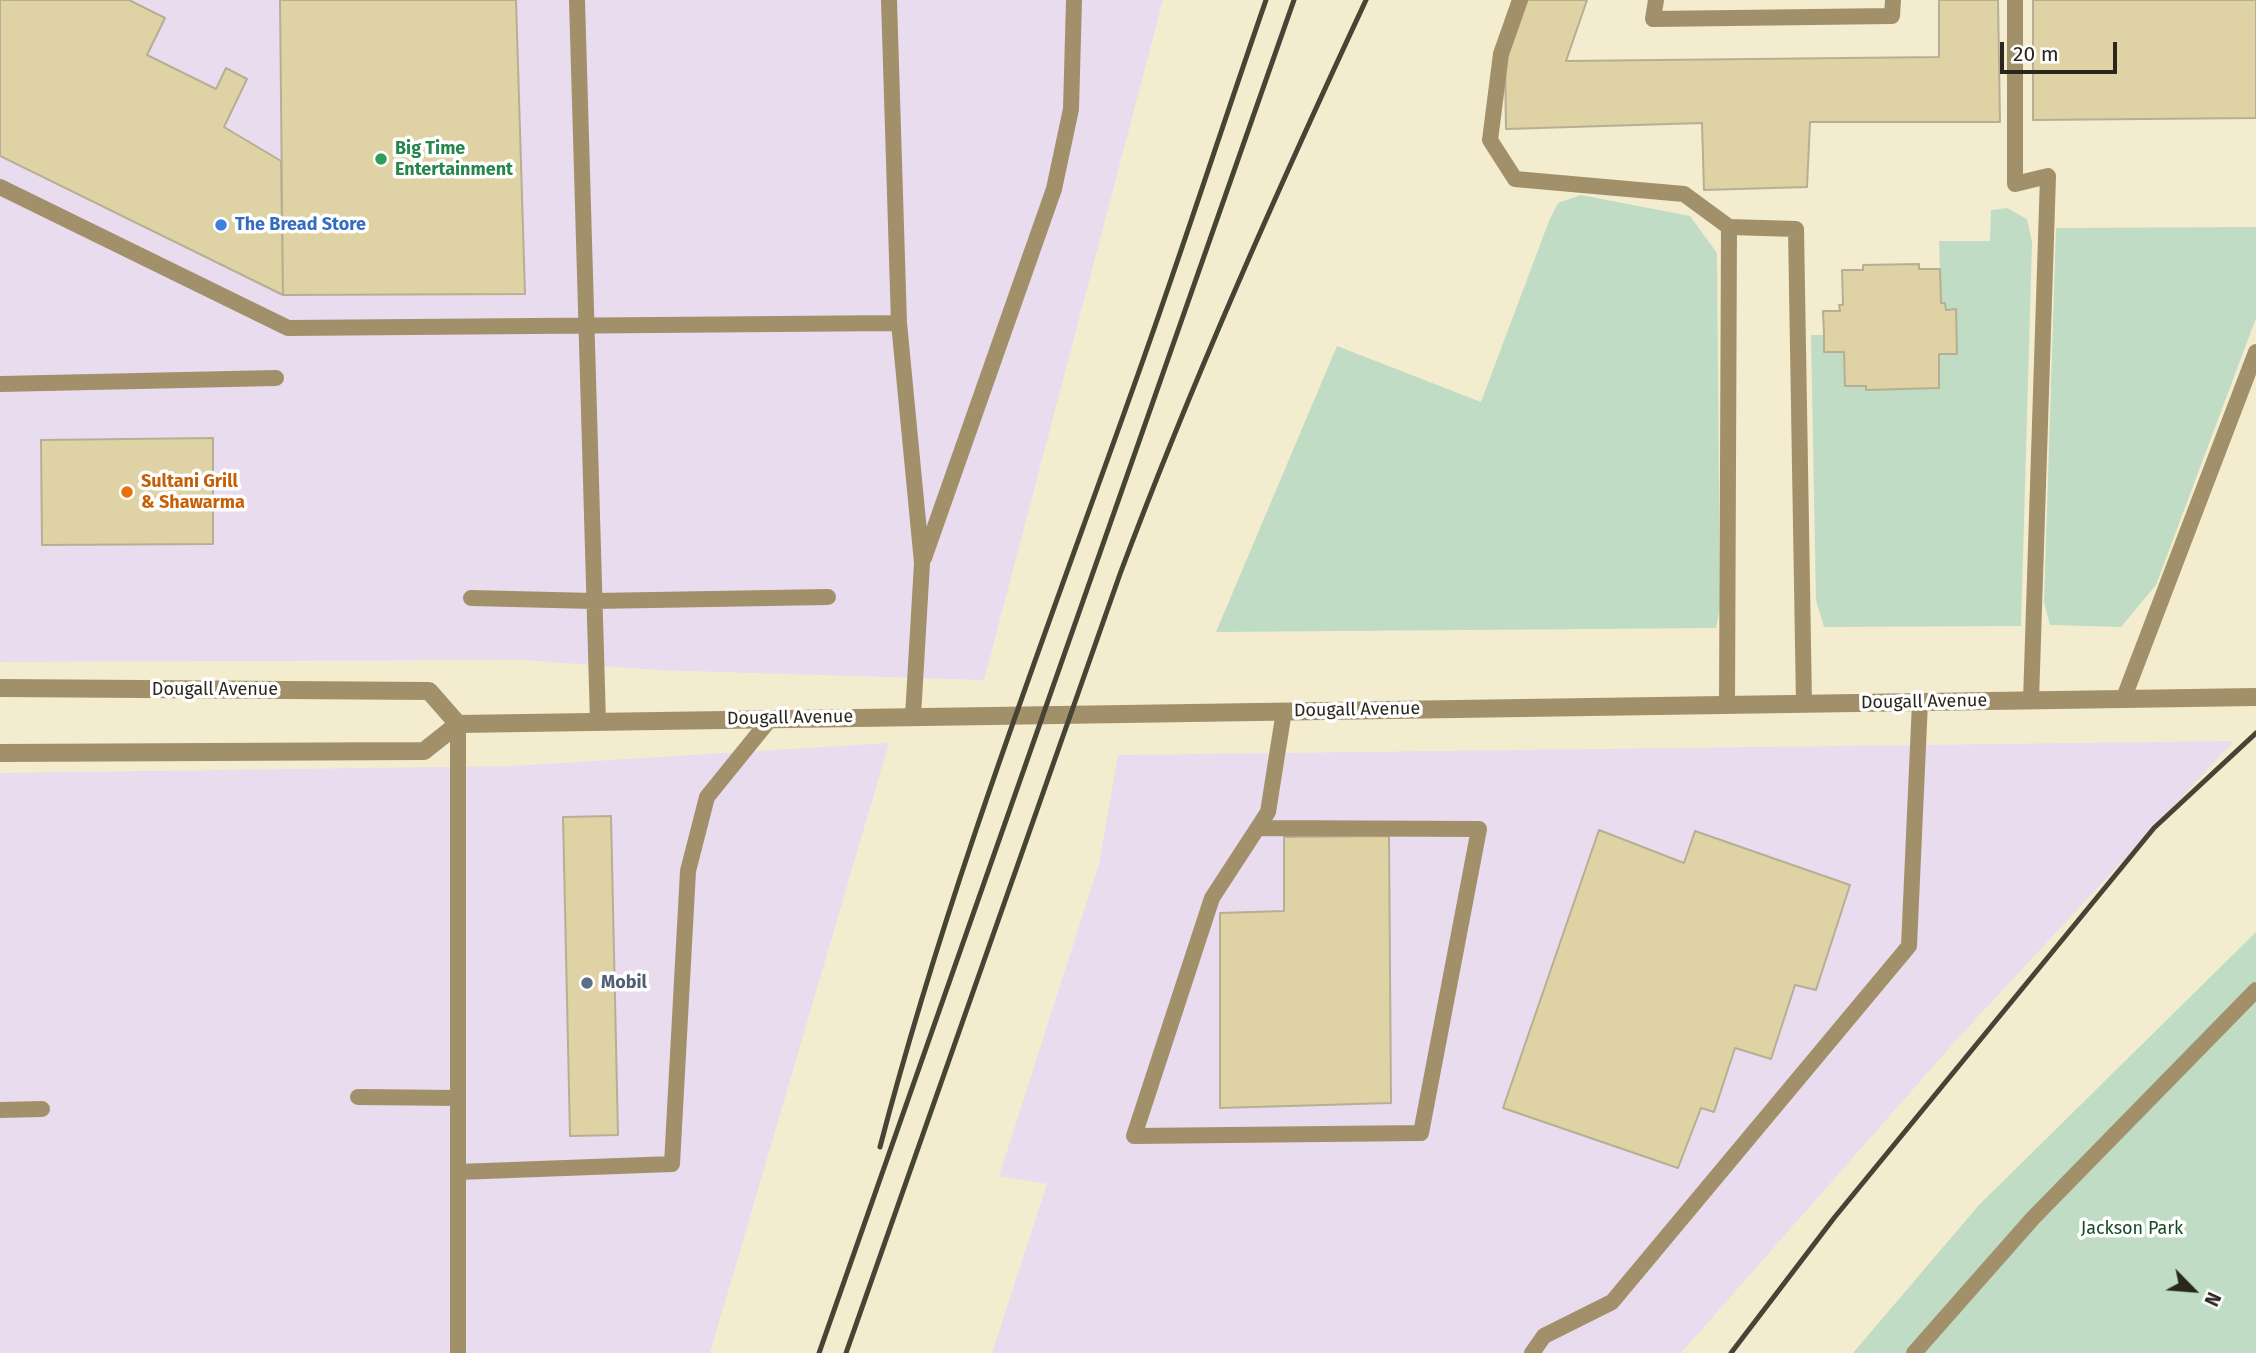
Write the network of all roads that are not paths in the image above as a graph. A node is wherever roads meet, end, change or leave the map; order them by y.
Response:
1 (577, 0) edge
2 (889, 0) edge
3 (1074, 0) edge
4 (1520, 0) edge
5 (1656, 0) edge
6 (1893, 0) edge
7 (2014, 0) edge
8 (0, 187) edge
9 (1729, 227) junction
10 (899, 323) junction
11 (586, 325) junction
12 (2256, 352) edge
13 (276, 378) dead end
14 (0, 384) edge
15 (922, 563) junction
16 (828, 597) dead end
17 (471, 598) dead end
18 (594, 601) junction
19 (0, 688) edge
20 (2256, 697) edge
21 (2123, 699) junction
22 (2031, 701) junction
23 (1920, 702) junction
24 (1804, 703) junction
25 (1727, 704) junction
26 (1283, 711) junction
27 (913, 716) junction
28 (771, 718) junction
29 (598, 722) junction
30 (458, 724) junction
31 (0, 753) edge
32 (1258, 828) junction
33 (2256, 990) edge
34 (358, 1097) dead end
35 (458, 1098) junction
36 (42, 1109) dead end
37 (0, 1110) edge
38 (458, 1172) junction
39 (458, 1353) edge
40 (1532, 1353) edge
41 (1914, 1353) edge

1 - 11 lane
2 - 10 lane
3 - 15 lane
4 - 9 lane
5 - 6 lane
7 - 22 lane
8 - 11 lane
9 - 24 lane
9 - 25 lane
10 - 11 lane
10 - 15 lane
11 - 18 lane
12 - 21 lane
13 - 14 lane
15 - 27 lane
16 - 18 lane
17 - 18 lane
18 - 29 lane
19 - 30 street, Dougall Avenue
20 - 21 street, Dougall Avenue
21 - 22 street, Dougall Avenue
22 - 23 street, Dougall Avenue
23 - 24 street, Dougall Avenue
23 - 40 lane
24 - 25 street, Dougall Avenue
25 - 26 street, Dougall Avenue
26 - 27 street, Dougall Avenue
26 - 32 lane
27 - 28 street, Dougall Avenue
28 - 29 street, Dougall Avenue
28 - 38 lane
29 - 30 street, Dougall Avenue
30 - 31 street
30 - 35 lane
32 - 32 lane
33 - 41 lane
34 - 35 lane
35 - 38 lane
36 - 37 lane
38 - 39 lane

